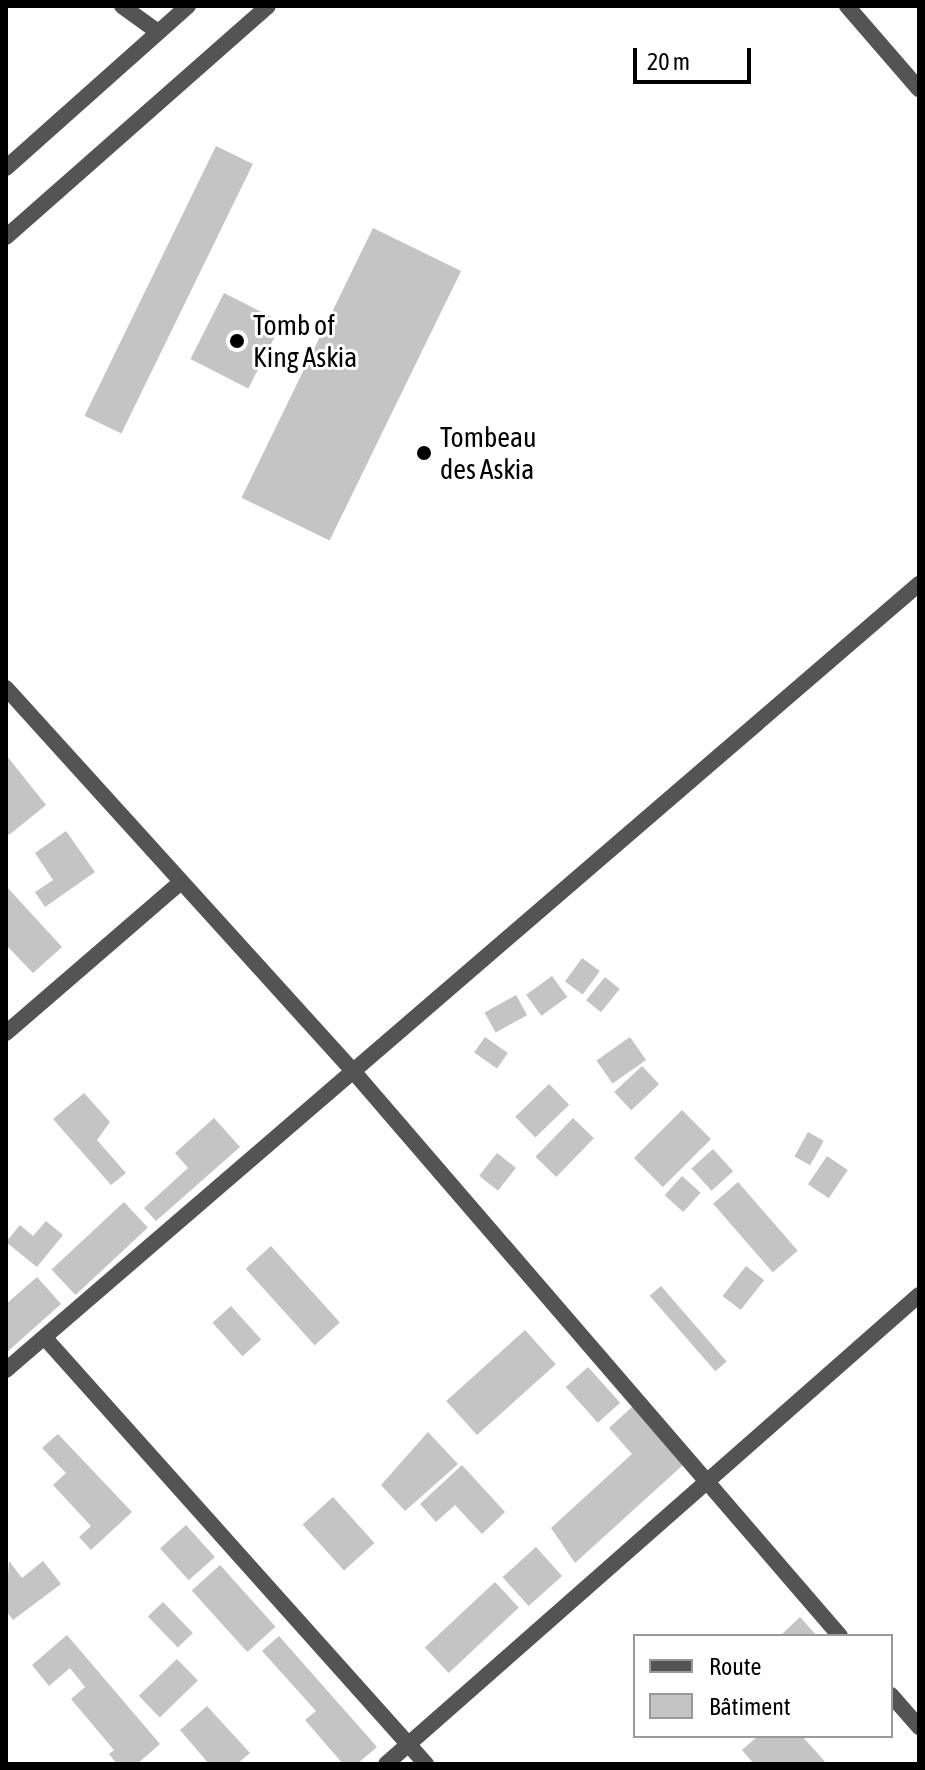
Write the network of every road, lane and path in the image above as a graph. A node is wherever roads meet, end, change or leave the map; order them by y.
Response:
1 (122, 6) edge
2 (188, 6) edge
3 (268, 6) edge
4 (847, 6) edge
5 (158, 32) junction
6 (919, 89) edge
7 (6, 168) edge
8 (6, 237) edge
9 (919, 584) edge
10 (6, 688) edge
11 (180, 883) junction
12 (6, 1033) edge
13 (353, 1071) junction
14 (919, 1295) edge
15 (45, 1338) junction
16 (6, 1370) edge
17 (705, 1482) junction
18 (838, 1634) edge
19 (893, 1697) edge
20 (919, 1727) edge
21 (409, 1745) junction
22 (386, 1764) edge
23 (426, 1764) edge

1 - 5 street
2 - 5 street
3 - 8 street
4 - 6 street
5 - 7 street
9 - 13 street
10 - 11 street
11 - 12 street
11 - 13 street
13 - 15 street
13 - 17 street
14 - 17 street
15 - 16 street
15 - 21 street
17 - 18 street
17 - 21 street
19 - 20 street
21 - 22 street
21 - 23 street

